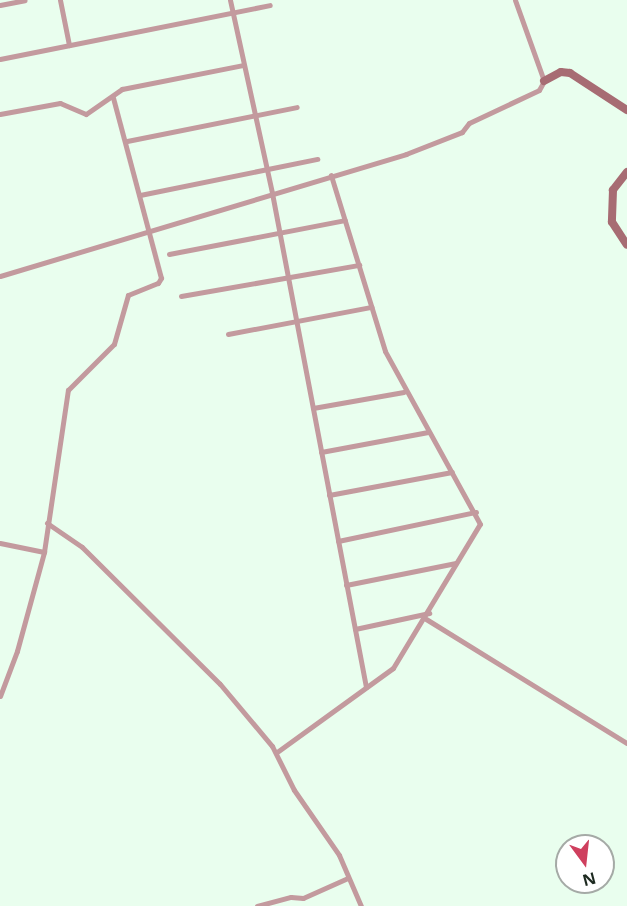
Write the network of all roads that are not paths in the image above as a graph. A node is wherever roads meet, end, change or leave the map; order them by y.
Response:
1 (25, 0) edge
2 (60, 0) edge
3 (230, 0) edge
4 (515, 0) edge
5 (0, 5) edge
6 (270, 5) dead end
7 (232, 11) junction
8 (69, 45) junction
9 (0, 59) edge
10 (243, 65) junction
11 (544, 81) junction
12 (113, 97) junction
13 (297, 107) dead end
14 (627, 110) edge
15 (0, 114) edge
16 (254, 116) junction
17 (127, 141) junction
18 (317, 159) dead end
19 (266, 168) junction
20 (627, 172) edge
21 (331, 175) junction
22 (272, 193) junction
23 (140, 195) junction
24 (345, 220) junction
25 (148, 232) junction
26 (280, 234) junction
27 (627, 245) edge
28 (169, 254) dead end
29 (359, 265) junction
30 (287, 275) junction
31 (0, 276) edge
32 (181, 296) dead end
33 (371, 308) junction
34 (297, 322) junction
35 (228, 334) dead end
36 (404, 392) junction
37 (313, 408) junction
38 (428, 432) junction
39 (321, 452) junction
40 (452, 472) junction
41 (329, 495) junction
42 (476, 512) junction
43 (47, 523) junction
44 (338, 541) junction
45 (0, 543) edge
46 (44, 552) junction
47 (456, 563) junction
48 (346, 585) junction
49 (427, 616) junction
50 (355, 629) junction
51 (366, 687) junction
52 (0, 696) edge
53 (627, 743) edge
54 (277, 752) junction
55 (348, 878) junction
56 (257, 906) edge
57 (361, 906) edge

1 - 5 street
2 - 8 street
3 - 7 street
4 - 11 street
6 - 7 street
7 - 8 street
7 - 10 street
8 - 9 street
10 - 12 street
10 - 16 street
11 - 14 street
11 - 21 street
12 - 15 street
12 - 17 street
13 - 16 street
16 - 17 street
16 - 19 street
17 - 23 street
18 - 19 street
19 - 22 street
19 - 23 street
20 - 27 street
21 - 22 street
21 - 24 street
22 - 25 street
22 - 26 street
23 - 25 street
24 - 26 street
24 - 29 street
25 - 31 street
25 - 43 street
26 - 28 street
26 - 30 street
29 - 30 street
29 - 33 street
30 - 32 street
30 - 34 street
33 - 34 street
33 - 36 street
34 - 35 street
34 - 37 street
36 - 37 street
36 - 38 street
37 - 39 street
38 - 39 street
38 - 40 street
39 - 41 street
40 - 41 street
40 - 42 street
41 - 44 street
42 - 44 street
42 - 47 street
43 - 46 street
43 - 54 street
44 - 48 street
45 - 46 street
46 - 52 street
47 - 48 street
47 - 49 street
48 - 50 street
49 - 50 street
49 - 51 street
49 - 53 street
50 - 51 street
51 - 54 street
54 - 55 street
55 - 56 street
55 - 57 street

